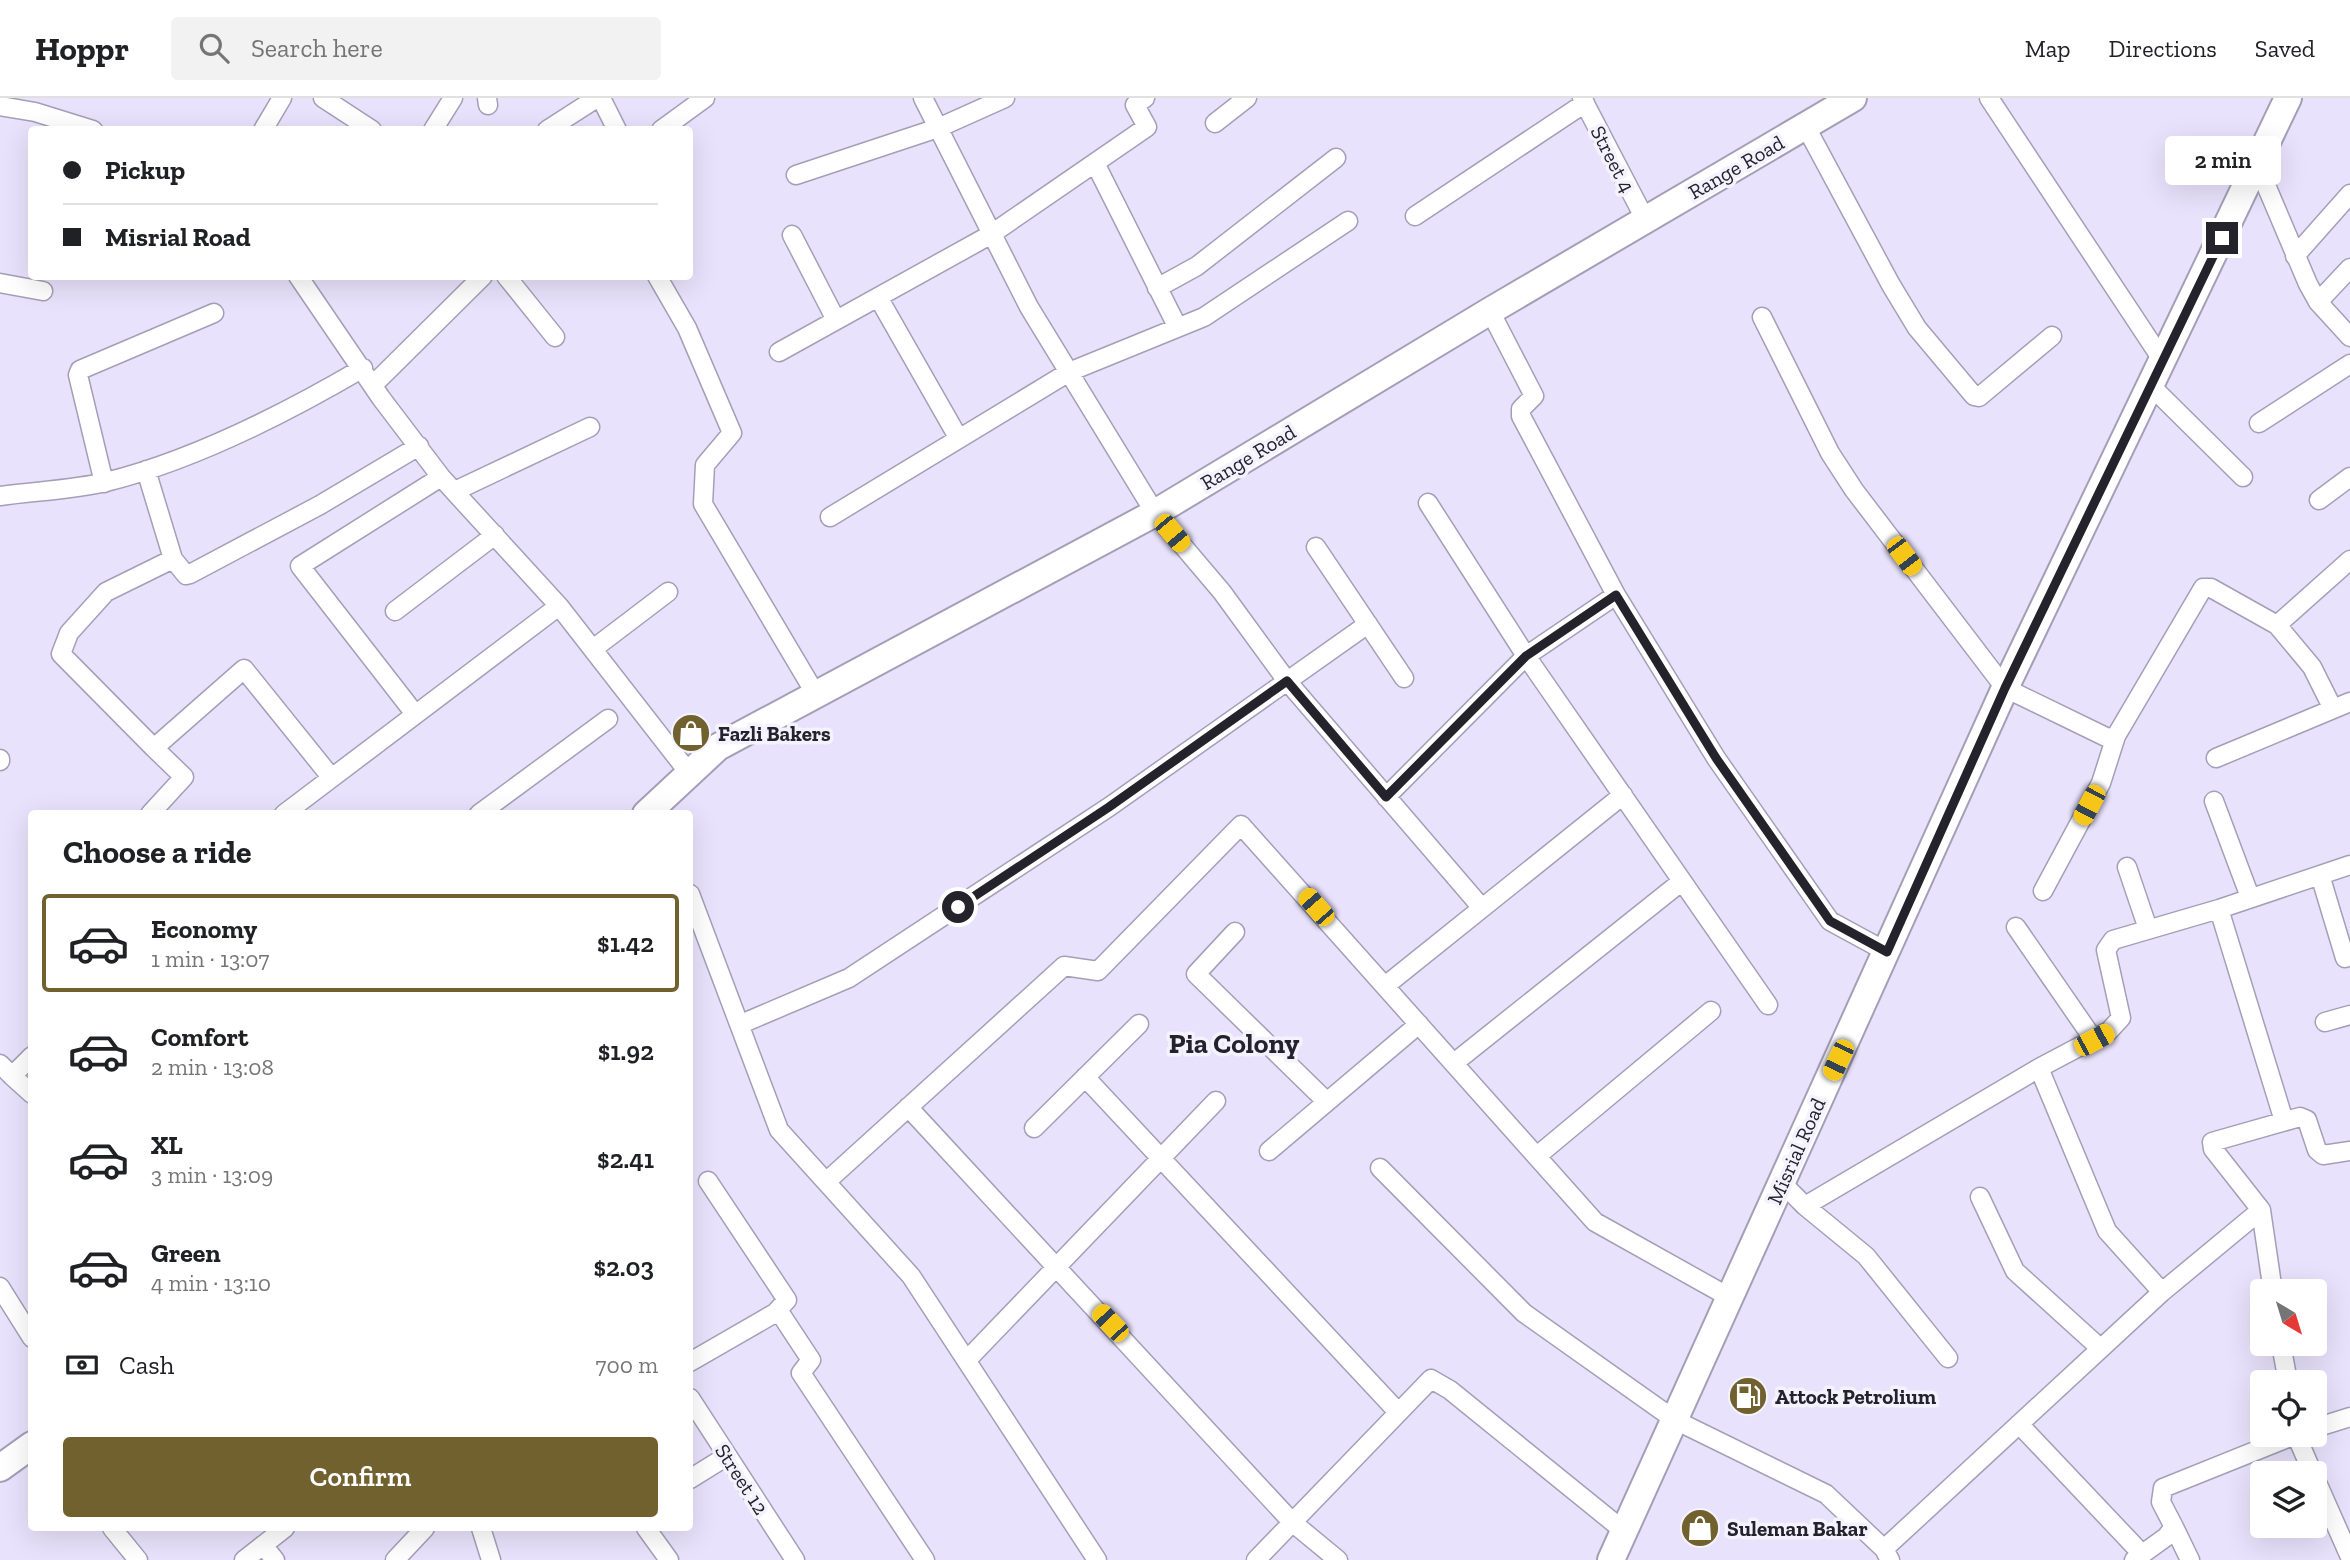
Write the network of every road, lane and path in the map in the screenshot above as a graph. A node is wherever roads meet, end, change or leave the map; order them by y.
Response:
1 (282, 98) edge
2 (323, 98) edge
3 (453, 98) edge
4 (599, 98) edge
5 (705, 98) edge
6 (923, 98) edge
7 (1005, 98) edge
8 (1145, 98) edge
9 (1247, 98) edge
10 (1853, 98) edge
11 (1989, 98) edge
12 (2288, 98) edge
13 (1583, 101) edge
14 (0, 106) edge
15 (1215, 123) dead end
16 (80, 126) edge
17 (265, 126) edge
18 (365, 126) edge
19 (436, 126) edge
20 (554, 126) edge
21 (615, 126) edge
22 (666, 126) edge
23 (1806, 127) junction
24 (938, 128) junction
25 (1336, 158) dead end
26 (1095, 163) junction
27 (2258, 164) junction
28 (796, 175) dead end
29 (2350, 194) edge
30 (1415, 216) dead end
31 (1645, 219) junction
32 (1348, 221) dead end
33 (792, 235) dead end
34 (990, 235) junction
35 (2295, 256) junction
36 (2350, 268) edge
37 (301, 280) edge
38 (479, 280) edge
39 (509, 280) edge
40 (659, 280) edge
41 (0, 283) edge
42 (1157, 288) junction
43 (43, 290) dead end
44 (878, 297) junction
45 (2318, 302) junction
46 (1490, 311) junction
47 (215, 313) dead end
48 (1762, 317) dead end
49 (836, 320) junction
50 (1177, 326) junction
51 (2052, 336) dead end
52 (555, 337) dead end
53 (2350, 337) edge
54 (779, 352) dead end
55 (2163, 361) junction
56 (2350, 364) edge
57 (363, 368) junction
58 (1069, 372) junction
59 (373, 385) junction
60 (2151, 386) junction
61 (2259, 423) dead end
62 (590, 427) dead end
63 (959, 439) junction
64 (419, 446) junction
65 (146, 470) junction
66 (441, 477) junction
67 (2243, 477) dead end
68 (2350, 477) edge
69 (104, 482) junction
70 (455, 491) junction
71 (0, 496) edge
72 (2319, 500) dead end
73 (1428, 502) dead end
74 (1155, 513) junction
75 (830, 517) dead end
76 (495, 535) junction
77 (1316, 547) dead end
78 (173, 559) junction
79 (2350, 560) edge
80 (668, 592) dead end
81 (1616, 595) junction
82 (558, 606) junction
83 (395, 611) dead end
84 (1368, 624) junction
85 (2277, 625) junction
86 (593, 649) junction
87 (1526, 656) junction
88 (1404, 678) dead end
89 (1287, 681) junction
90 (2005, 688) junction
91 (815, 693) junction
92 (2350, 702) edge
93 (2333, 709) junction
94 (415, 714) junction
95 (608, 719) dead end
96 (2116, 736) junction
97 (154, 748) junction
98 (2216, 758) dead end
99 (689, 774) junction
100 (331, 777) junction
101 (1623, 794) junction
102 (1386, 797) junction
103 (2214, 801) dead end
104 (500, 808) edge
105 (154, 810) edge
106 (291, 810) edge
107 (655, 810) edge
108 (2350, 865) edge
109 (2127, 867) dead end
110 (2320, 875) junction
111 (1681, 882) junction
112 (2043, 891) dead end
113 (2250, 897) junction
114 (693, 902) edge
115 (1482, 908) junction
116 (2218, 909) junction
117 (2016, 927) dead end
118 (2148, 929) junction
119 (1235, 932) dead end
120 (1887, 952) junction
121 (2345, 957) dead end
122 (1385, 986) junction
123 (1769, 1005) dead end
124 (1711, 1010) dead end
125 (2350, 1015) edge
126 (2325, 1022) dead end
127 (741, 1024) junction
128 (1139, 1024) dead end
129 (1419, 1024) junction
130 (2094, 1040) junction
131 (28, 1058) edge
132 (1454, 1063) junction
133 (2039, 1068) junction
134 (6, 1070) edge
135 (1085, 1077) junction
136 (28, 1090) edge
137 (1216, 1101) dead end
138 (1327, 1102) junction
139 (908, 1107) junction
140 (2284, 1121) junction
141 (1034, 1128) dead end
142 (1269, 1151) dead end
143 (2350, 1151) edge
144 (1537, 1156) junction
145 (1161, 1158) junction
146 (1380, 1168) dead end
147 (708, 1181) dead end
148 (826, 1182) junction
149 (1782, 1183) junction
150 (1980, 1198) dead end
151 (1805, 1206) junction
152 (2262, 1210) junction
153 (1058, 1267) junction
154 (2271, 1279) edge
155 (0, 1287) edge
156 (2162, 1292) junction
157 (1729, 1297) junction
158 (775, 1312) junction
159 (28, 1332) edge
160 (2101, 1349) junction
161 (1948, 1358) dead end
162 (693, 1360) edge
163 (967, 1360) junction
164 (693, 1403) edge
165 (1398, 1412) junction
166 (2350, 1417) edge
167 (1675, 1420) junction
168 (2019, 1424) junction
169 (2327, 1424) edge
170 (2265, 1447) edge
171 (28, 1448) edge
172 (727, 1456) junction
173 (0, 1468) edge
174 (693, 1477) edge
175 (2327, 1505) edge
176 (1292, 1522) junction
177 (2174, 1527) junction
178 (114, 1531) edge
179 (281, 1531) edge
180 (422, 1531) edge
181 (482, 1531) edge
182 (648, 1531) edge
183 (1624, 1531) junction
184 (263, 1545) junction
185 (1887, 1554) edge
186 (2138, 1557) edge
187 (2350, 1557) edge
188 (138, 1560) edge
189 (244, 1560) edge
190 (275, 1560) edge
191 (395, 1560) edge
192 (491, 1560) edge
193 (669, 1560) edge
194 (795, 1560) edge
195 (925, 1560) edge
196 (1097, 1560) edge
197 (1256, 1560) edge
198 (1338, 1560) edge
199 (1611, 1560) edge
200 (2190, 1560) edge

1 - 17 street
2 - 18 street
3 - 19 street
4 - 20 street
4 - 21 street
5 - 22 street
6 - 24 street
7 - 24 street
8 - 26 street
9 - 15 street
10 - 23 main road, Range Road
11 - 55 street
12 - 27 main road, Misrial Road
13 - 30 street
13 - 31 street, Street 4
14 - 16 street
23 - 31 main road, Range Road
23 - 51 street
24 - 28 street
24 - 34 street
25 - 42 street
26 - 34 street
26 - 42 street
27 - 35 street
27 - 55 main road, Misrial Road
29 - 35 street
31 - 46 main road, Range Road
32 - 50 street
33 - 49 street
34 - 44 street
34 - 58 street
35 - 45 street
36 - 45 street
37 - 57 street
38 - 59 street
39 - 52 street
40 - 91 street
41 - 43 street
42 - 50 street
44 - 49 street
44 - 63 street
45 - 53 street
46 - 74 main road, Range Road
46 - 81 street
47 - 69 street
48 - 90 street
49 - 54 street
50 - 58 street
55 - 60 main road, Misrial Road
56 - 61 street
57 - 59 street
57 - 65 street
58 - 63 street
58 - 74 street
59 - 64 street
60 - 67 street
60 - 90 main road, Misrial Road
62 - 70 street
63 - 75 street
64 - 66 street
64 - 78 street
65 - 69 street
65 - 78 street
66 - 70 street
66 - 94 street
68 - 72 street
69 - 71 street
70 - 76 street
73 - 87 street
74 - 89 street
74 - 91 main road, Range Road
76 - 82 street
76 - 83 street
77 - 84 street
78 - 97 street
79 - 85 street
80 - 86 street
81 - 87 street
81 - 120 street
82 - 86 street
82 - 94 street
84 - 88 street
84 - 89 street
85 - 93 street
85 - 96 street
86 - 99 street
87 - 101 street
87 - 102 street
89 - 102 street
89 - 127 street
90 - 96 street
90 - 120 main road, Misrial Road
91 - 99 main road, Range Road
92 - 93 street
93 - 98 street
94 - 100 street
95 - 104 street
96 - 112 street
97 - 100 street
97 - 105 street
99 - 107 main road, Range Road
100 - 106 street
101 - 111 street
101 - 115 street
102 - 115 street
103 - 113 street
108 - 110 street
109 - 118 street
110 - 113 street
110 - 121 street
111 - 123 street
111 - 132 street
113 - 116 street
114 - 127 street
115 - 122 street
116 - 118 street
116 - 140 street
117 - 130 street
118 - 130 street
119 - 138 street
120 - 149 main road, Misrial Road
122 - 129 street
122 - 139 street
124 - 144 street
125 - 126 street
127 - 148 street
128 - 135 street
129 - 132 street
129 - 138 street
130 - 133 street
131 - 134 street
132 - 144 street
133 - 151 street
133 - 156 street
134 - 136 street
135 - 141 street
135 - 145 street
137 - 145 street
138 - 142 street
139 - 148 street
139 - 153 street
140 - 143 street
140 - 152 street
144 - 157 street
145 - 153 street
145 - 165 street
146 - 167 street
147 - 158 street
148 - 163 street
149 - 151 street
149 - 157 main road, Misrial Road
150 - 160 street
151 - 161 street
152 - 154 street
152 - 156 street
153 - 163 street
153 - 176 street
155 - 159 street
156 - 160 street
157 - 167 main road, Misrial Road
158 - 162 street
158 - 195 street
160 - 168 street
163 - 196 street
164 - 172 street, Street 12
165 - 176 street
165 - 183 street
166 - 169 street
167 - 183 main road, Misrial Road
167 - 185 street
168 - 185 street
168 - 186 street
170 - 177 street
171 - 173 main road
172 - 174 street
172 - 194 street, Street 12
175 - 187 street
176 - 197 street
176 - 198 street
177 - 186 street
177 - 200 street
178 - 188 street
179 - 184 street
180 - 191 street
181 - 192 street
182 - 193 street
183 - 199 main road, Misrial Road
184 - 189 street
184 - 190 street

